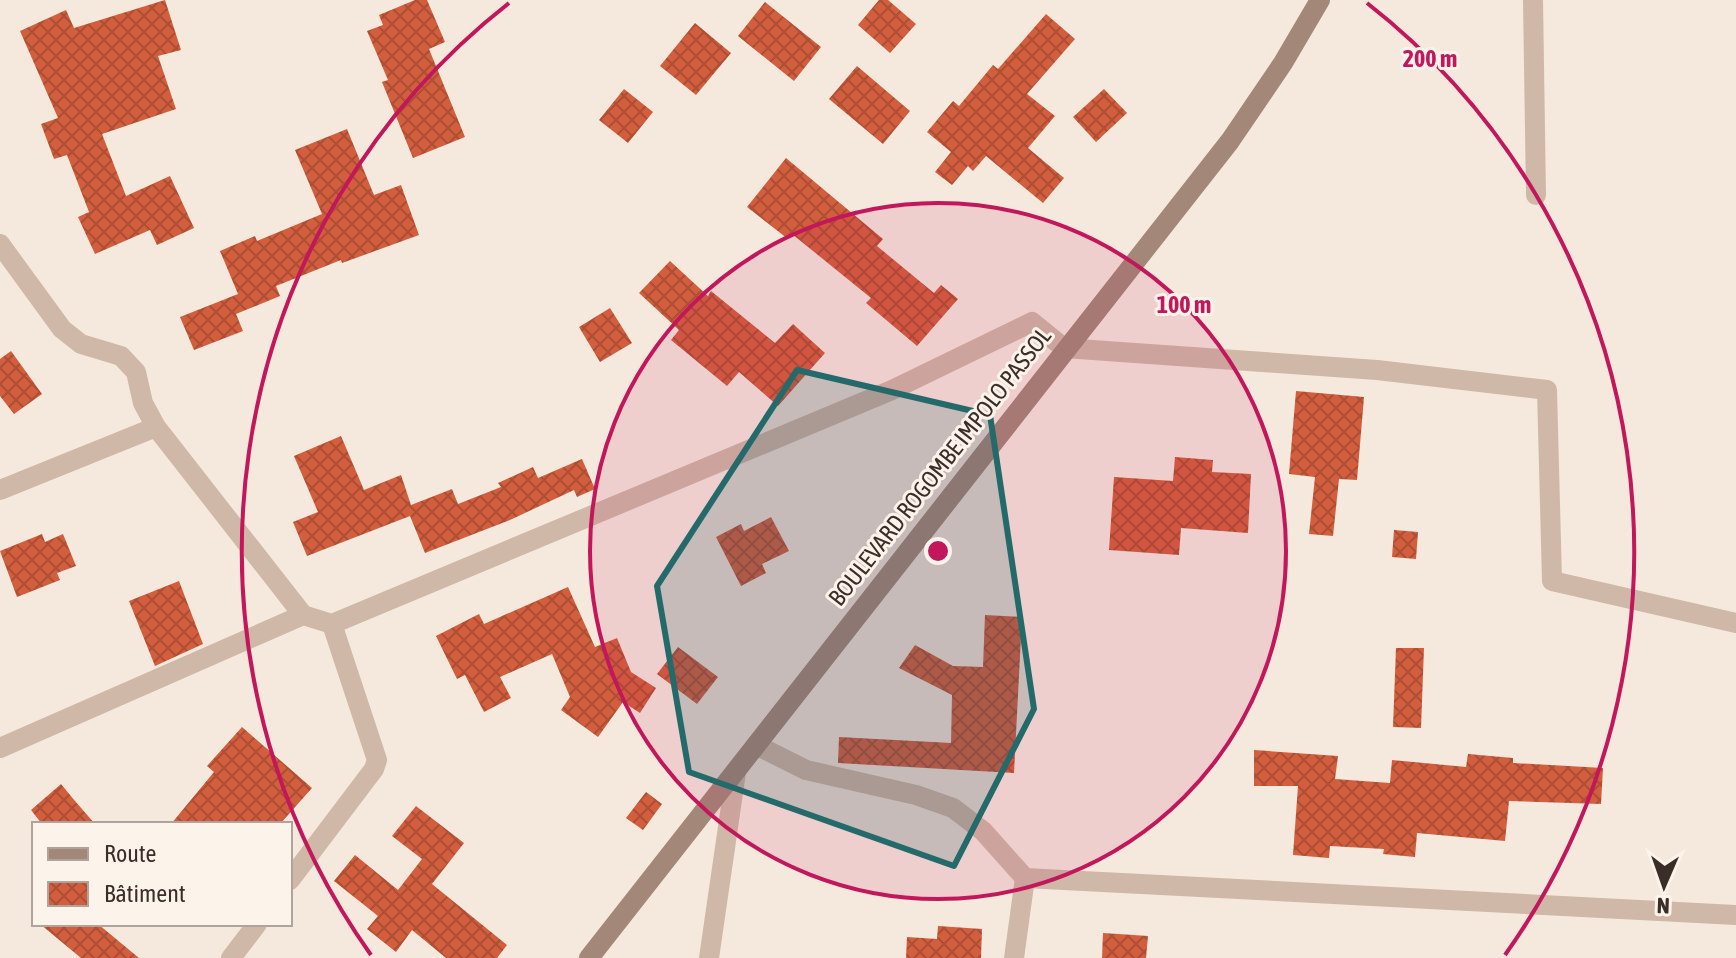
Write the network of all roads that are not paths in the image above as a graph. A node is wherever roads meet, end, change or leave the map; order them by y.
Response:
1 (1320, 0) edge
2 (1533, 0) edge
3 (1536, 195) dead end
4 (0, 244) edge
5 (1064, 348) junction
6 (156, 427) junction
7 (0, 490) edge
8 (303, 615) junction
9 (1736, 623) edge
10 (332, 624) junction
11 (756, 745) junction
12 (0, 748) edge
13 (736, 772) junction
14 (292, 877) edge
15 (1025, 878) junction
16 (1736, 915) edge
17 (255, 926) edge
18 (231, 958) edge
19 (589, 958) edge
20 (709, 958) edge
21 (1014, 958) edge

1 - 5 street, BOULEVARD ROGOMBE IMPOLO PASSOL
2 - 3 street
4 - 6 street
5 - 9 street
5 - 10 street
5 - 11 street, BOULEVARD ROGOMBE IMPOLO PASSOL
6 - 7 street
6 - 8 street
8 - 10 street
8 - 12 street
10 - 14 street
11 - 13 street, BOULEVARD ROGOMBE IMPOLO PASSOL
11 - 15 street
13 - 19 street, BOULEVARD ROGOMBE IMPOLO PASSOL
13 - 20 street
15 - 16 street
15 - 21 street
17 - 18 street

